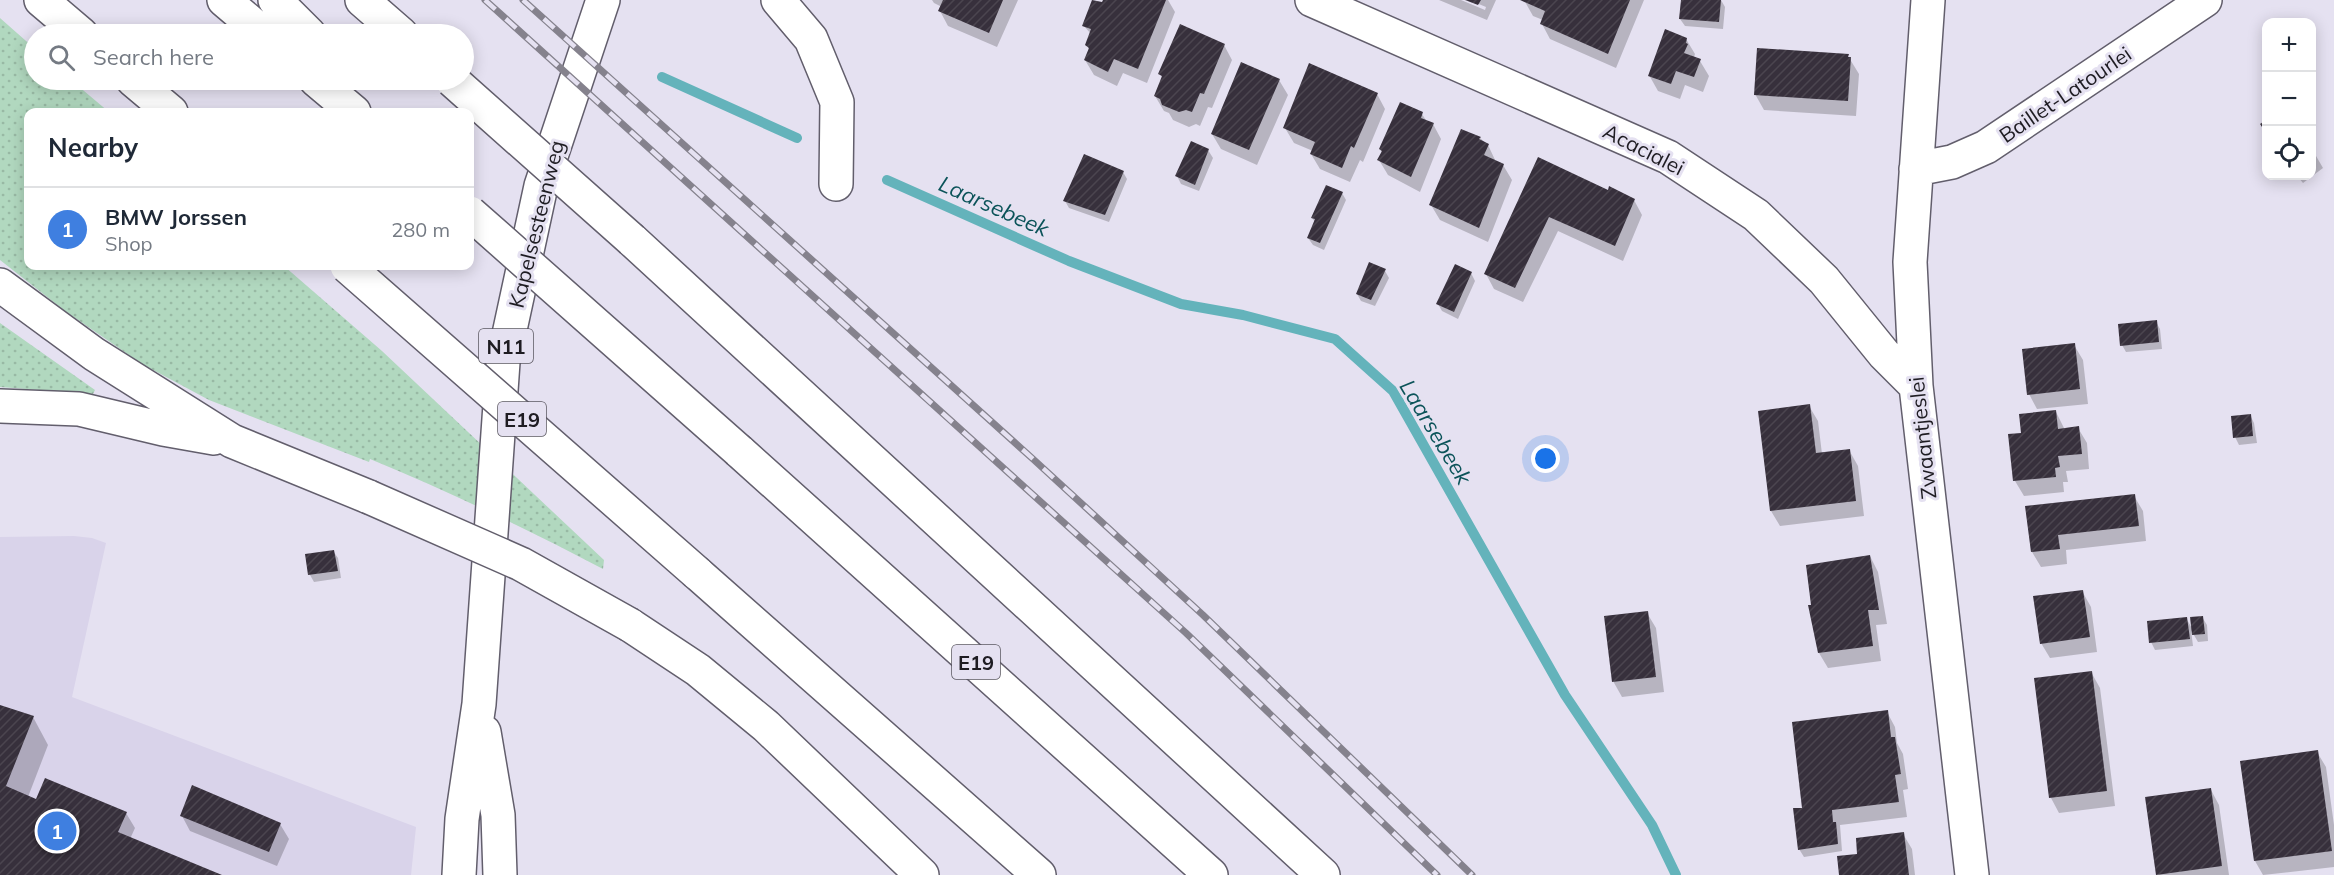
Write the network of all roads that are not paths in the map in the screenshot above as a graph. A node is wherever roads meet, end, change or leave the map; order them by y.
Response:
1 (41, 0) edge
2 (224, 0) edge
3 (275, 0) edge
4 (362, 0) edge
5 (603, 0) edge
6 (778, 0) edge
7 (1312, 0) edge
8 (1929, 0) edge
9 (2205, 0) edge
10 (69, 24) edge
11 (252, 24) edge
12 (299, 24) edge
13 (390, 24) edge
14 (145, 90) edge
15 (328, 90) edge
16 (358, 90) edge
17 (463, 90) edge
18 (166, 108) edge
19 (349, 108) edge
20 (375, 108) edge
21 (1916, 169) junction
22 (836, 184) dead end
23 (474, 217) edge
24 (352, 270) edge
25 (0, 285) edge
26 (1916, 386) junction
27 (0, 406) edge
28 (232, 441) junction
29 (479, 704) junction
30 (459, 875) edge
31 (500, 875) edge
32 (922, 875) edge
33 (1039, 875) edge
34 (1211, 875) edge
35 (1323, 875) edge
36 (1972, 875) edge

1 - 10 main road
2 - 11 main road
3 - 12 main road
4 - 13 main road
5 - 29 main road, Kapelsesteenweg / N11
6 - 22 main road
7 - 26 main road, Acacialei
8 - 21 main road, Zwaantjeslei
9 - 21 main road, Baillet-Latourlei
14 - 18 main road
15 - 19 main road
16 - 20 main road
17 - 35 main road, bridge
21 - 26 main road, Zwaantjeslei
23 - 34 main road, E19, bridge
24 - 33 main road, E19, bridge
25 - 28 main road
26 - 36 main road, Zwaantjeslei
27 - 28 main road
28 - 32 main road, bridge
29 - 30 main road, Kapelsesteenweg / N11
29 - 31 main road, Kapelsesteenweg / N11

